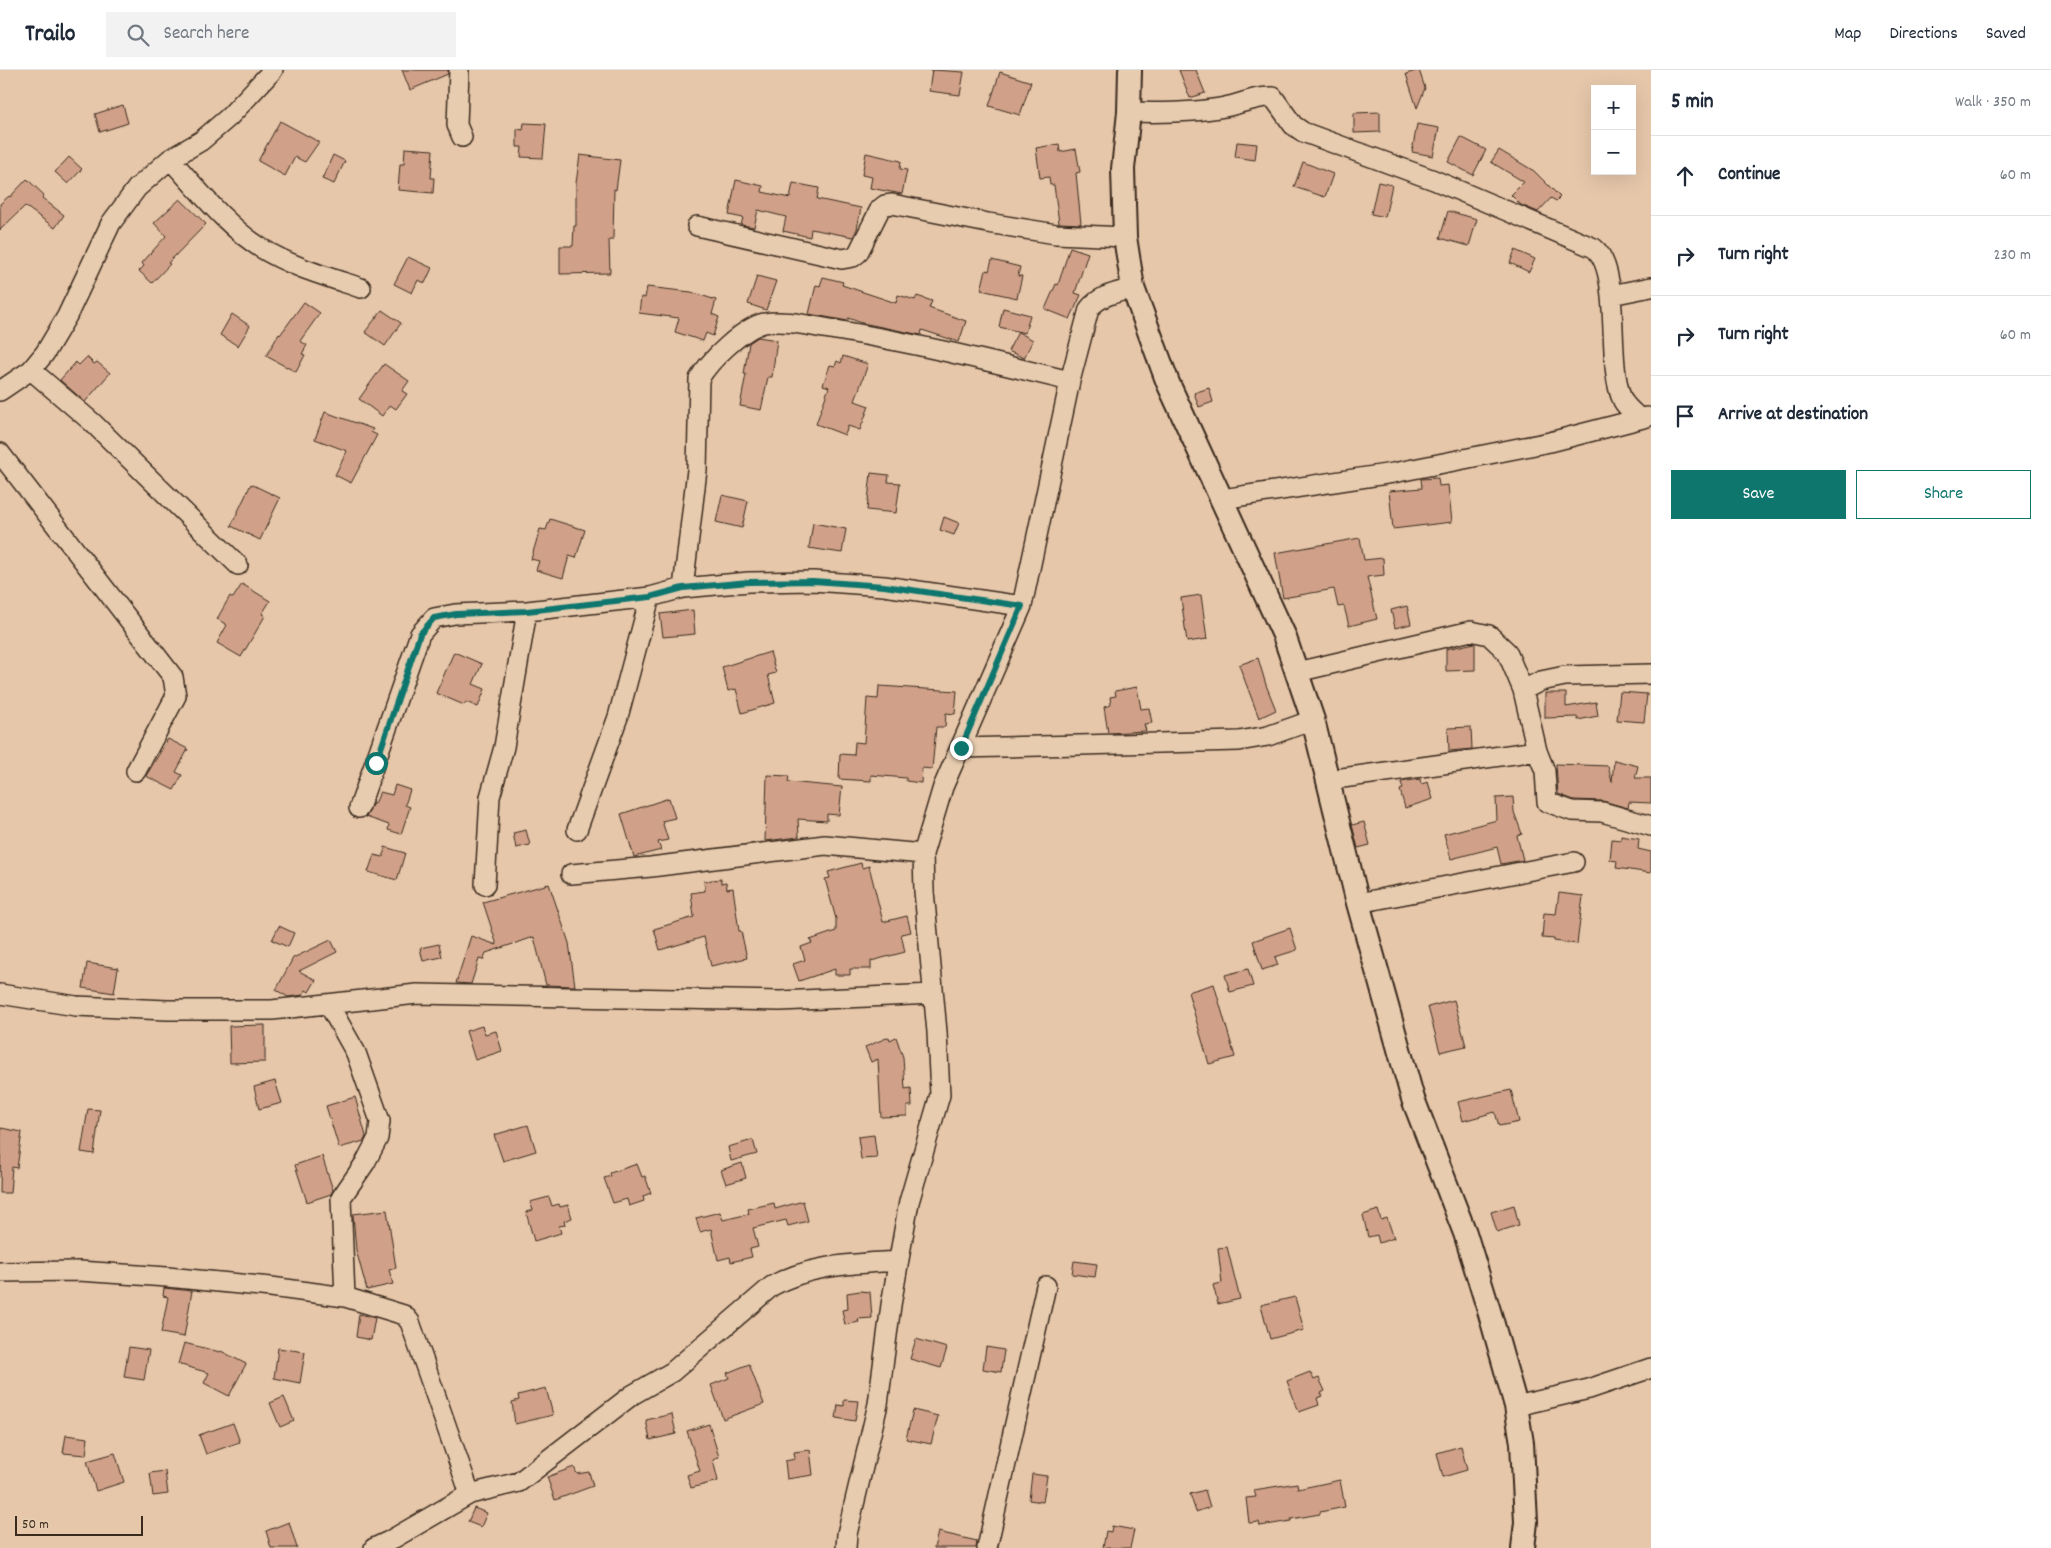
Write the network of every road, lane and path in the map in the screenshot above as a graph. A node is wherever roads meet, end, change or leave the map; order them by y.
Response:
1 (273, 70) edge
2 (460, 70) edge
3 (1130, 70) edge
4 (1129, 112) junction
5 (462, 137) dead end
6 (170, 159) junction
7 (696, 226) dead end
8 (1125, 237) junction
9 (1651, 287) edge
10 (361, 288) dead end
11 (1133, 288) junction
12 (1611, 295) junction
13 (31, 370) junction
14 (1070, 381) junction
15 (0, 391) edge
16 (1645, 417) edge
17 (0, 453) edge
18 (1222, 499) junction
19 (238, 565) dead end
20 (683, 588) junction
21 (650, 597) junction
22 (1022, 606) junction
23 (527, 611) junction
24 (1297, 672) junction
25 (1651, 674) edge
26 (1523, 690) junction
27 (1313, 720) junction
28 (961, 748) junction
29 (1537, 751) junction
30 (136, 771) dead end
31 (1328, 780) junction
32 (359, 808) dead end
33 (1651, 826) edge
34 (576, 830) dead end
35 (923, 854) junction
36 (1574, 862) dead end
37 (571, 874) dead end
38 (485, 885) dead end
39 (1358, 903) junction
40 (0, 994) edge
41 (933, 994) junction
42 (329, 1005) junction
43 (898, 1262) junction
44 (0, 1272) edge
45 (1046, 1286) dead end
46 (345, 1297) junction
47 (1651, 1368) edge
48 (1516, 1406) junction
49 (470, 1494) junction
50 (374, 1548) edge
51 (846, 1548) edge
52 (987, 1548) edge
53 (1523, 1548) edge

1 - 6 street
2 - 5 street
3 - 4 street
4 - 8 street
4 - 12 street
6 - 10 street
6 - 13 street
7 - 8 street
8 - 11 street
9 - 12 street
11 - 14 street
11 - 18 street
12 - 16 street
13 - 15 street
13 - 19 street
14 - 20 street
14 - 22 street
16 - 18 street
17 - 30 street
18 - 24 street
20 - 21 street
20 - 22 street
21 - 23 street
21 - 34 street
22 - 28 street
23 - 32 street
23 - 38 street
24 - 26 street
24 - 27 street
25 - 26 street
26 - 29 street
27 - 28 street
27 - 31 street
28 - 35 street
29 - 31 street
29 - 33 street
31 - 39 street
35 - 37 street
35 - 41 street
36 - 39 street
39 - 48 street
40 - 42 street
41 - 42 street
41 - 43 street
42 - 46 street
43 - 49 street
43 - 51 street
44 - 46 street
45 - 52 street
46 - 49 street
47 - 48 street
48 - 53 street
49 - 50 street

